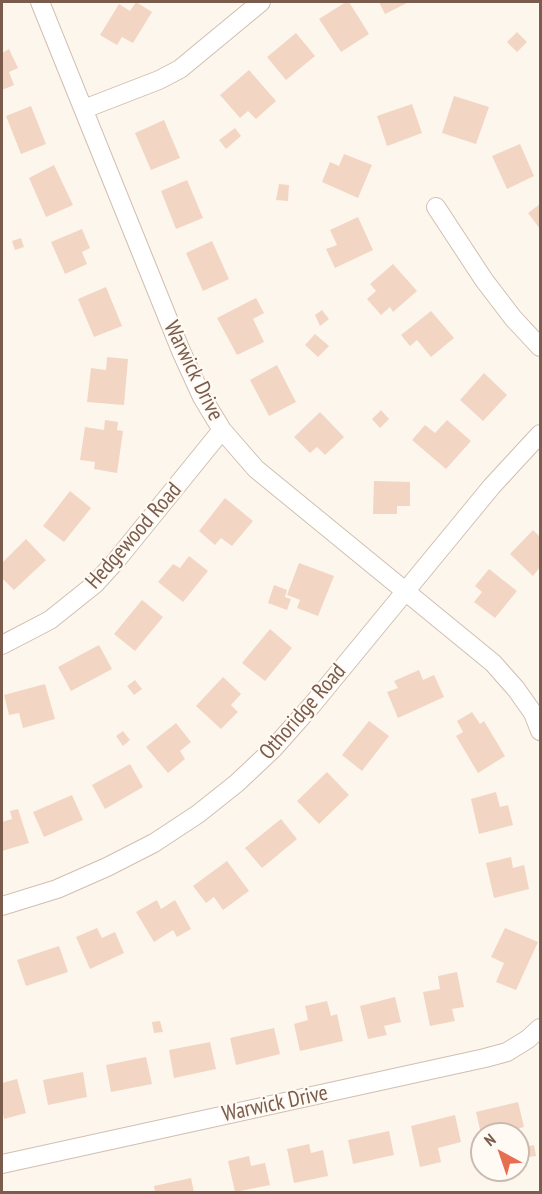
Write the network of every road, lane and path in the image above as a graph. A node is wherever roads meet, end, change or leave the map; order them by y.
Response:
1 (40, 2) edge
2 (261, 2) edge
3 (84, 109) junction
4 (436, 207) dead end
5 (540, 347) edge
6 (222, 430) junction
7 (540, 434) edge
8 (405, 591) junction
9 (2, 645) edge
10 (540, 731) edge
11 (2, 906) edge
12 (540, 1028) edge
13 (2, 1164) edge

1 - 3 street, Warwick Drive
2 - 3 street
3 - 6 street, Warwick Drive
4 - 5 street
6 - 8 street, Warwick Drive
6 - 9 street, Hedgewood Road
7 - 8 street, Othoridge Road
8 - 10 street, Warwick Drive
8 - 11 street, Othoridge Road
12 - 13 street, Warwick Drive

